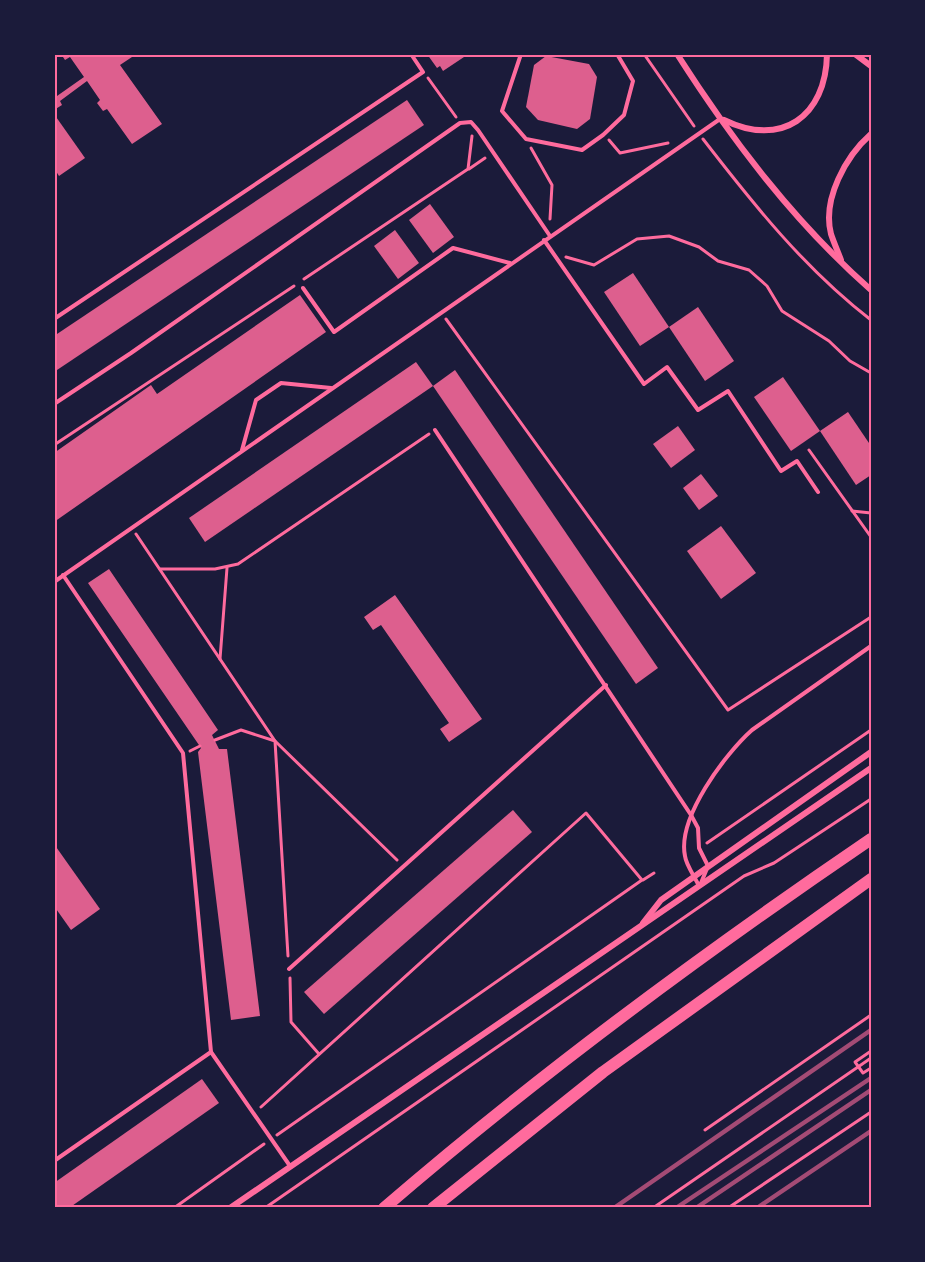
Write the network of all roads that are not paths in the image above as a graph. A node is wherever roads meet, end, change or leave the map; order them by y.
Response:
1 (411, 54) edge
2 (521, 54) edge
3 (616, 54) edge
4 (677, 54) edge
5 (827, 54) edge
6 (855, 54) edge
7 (871, 66) edge
8 (720, 118) junction
9 (871, 134) edge
10 (549, 236) junction
11 (544, 240) junction
12 (511, 263) junction
13 (843, 264) junction
14 (303, 288) dead end
15 (871, 290) edge
16 (54, 319) edge
17 (332, 388) junction
18 (54, 404) edge
19 (435, 430) road end
20 (241, 451) junction
21 (818, 492) dead end
22 (63, 575) junction
23 (54, 582) edge
24 (871, 646) edge
25 (606, 685) junction
26 (871, 752) edge
27 (871, 768) edge
28 (691, 815) junction
29 (871, 839) edge
30 (708, 866) junction
31 (694, 876) junction
32 (871, 879) edge
33 (699, 886) junction
34 (639, 928) junction
35 (289, 969) road end
36 (211, 1052) junction
37 (54, 1161) edge
38 (290, 1167) junction
39 (230, 1208) edge
40 (384, 1208) edge
41 (433, 1208) edge

1 - 16 lane
2 - 3 lane
4 - 8 street
5 - 8 street
6 - 7 street
8 - 10 lane
8 - 13 street
9 - 13 street
10 - 11 lane
10 - 18 lane
11 - 12 lane
11 - 21 lane
12 - 14 lane
12 - 17 lane
13 - 15 street
17 - 20 lane
17 - 20 lane
19 - 25 lane
20 - 22 lane
22 - 23 lane
22 - 36 lane
24 - 28 lane
25 - 28 lane
25 - 35 lane
26 - 30 street
27 - 33 street
28 - 30 lane
28 - 31 lane
29 - 40 main road
30 - 31 street
30 - 33 lane
31 - 33 lane
31 - 34 street
32 - 41 main road
33 - 34 street
34 - 38 street
36 - 37 lane
36 - 38 lane
38 - 39 street

